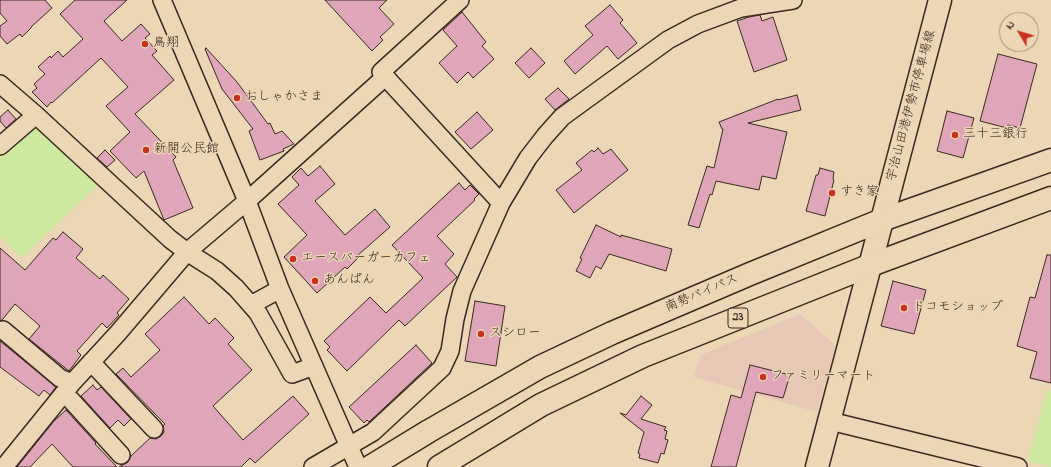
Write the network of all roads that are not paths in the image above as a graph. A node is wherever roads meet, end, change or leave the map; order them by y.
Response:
1 (162, 0) edge
2 (460, 0) edge
3 (793, 0) edge
4 (940, 0) edge
5 (385, 76) junction
6 (0, 84) edge
7 (36, 116) junction
8 (0, 146) edge
9 (1051, 160) edge
10 (1051, 198) edge
11 (247, 201) junction
12 (501, 203) junction
13 (882, 220) junction
14 (187, 252) junction
15 (871, 265) junction
16 (280, 289) junction
17 (251, 304) junction
18 (3, 330) dead end
19 (91, 362) junction
20 (314, 366) junction
21 (68, 389) junction
22 (830, 421) junction
23 (154, 429) dead end
24 (348, 446) junction
25 (121, 455) dead end
26 (4, 467) edge
27 (313, 467) edge
28 (358, 467) edge
29 (370, 467) edge
30 (439, 467) edge
31 (817, 467) edge
32 (1018, 467) edge

1 - 11 street
2 - 5 street
3 - 12 street
4 - 13 main road, 宇治山田港伊勢市停車場線
5 - 11 street
5 - 12 street
6 - 7 street
7 - 8 street
7 - 14 street
9 - 13 main road, 南勢バイパス
10 - 15 main road, 23
11 - 14 street
11 - 16 street
12 - 24 street
13 - 15 main road, 宇治山田港伊勢市停車場線
13 - 29 main road, 南勢バイパス
14 - 17 street
14 - 19 street
15 - 22 main road, 宇治山田港伊勢市停車場線
15 - 30 main road, 23
16 - 17 street
16 - 20 street
17 - 20 street
18 - 21 street
19 - 21 street
19 - 23 street
20 - 24 street
21 - 25 street
21 - 26 street
22 - 31 main road, 宇治山田港伊勢市停車場線
22 - 32 street
24 - 27 street
24 - 28 street

